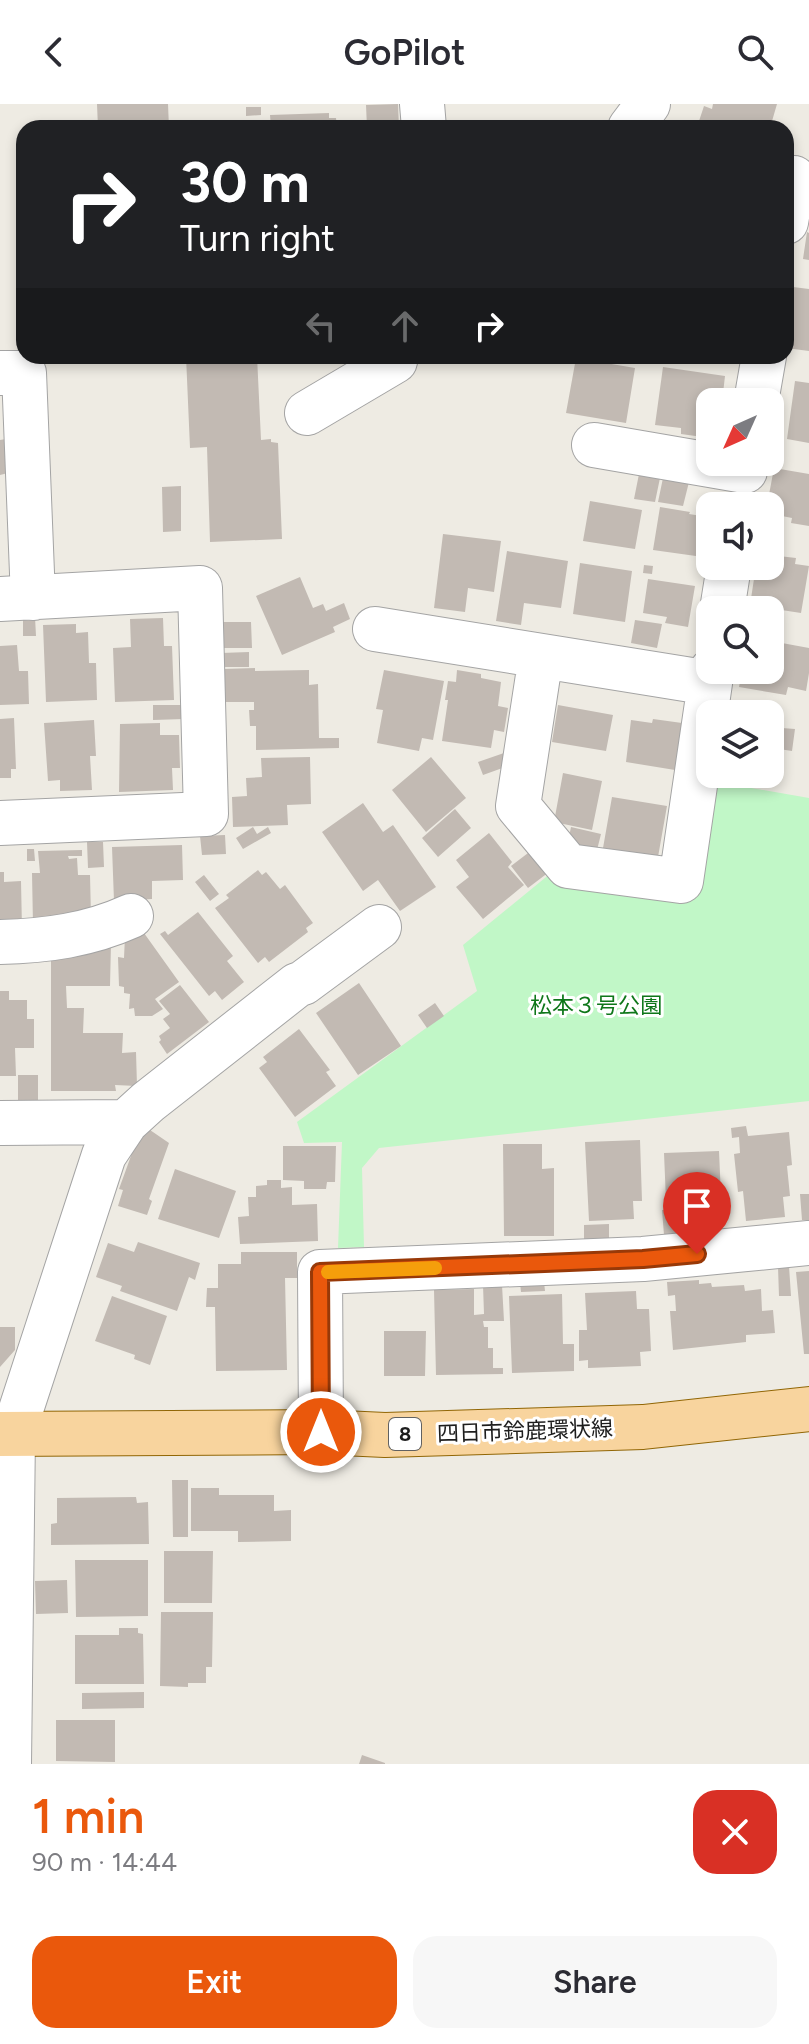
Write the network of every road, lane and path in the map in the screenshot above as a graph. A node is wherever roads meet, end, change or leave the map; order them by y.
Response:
1 (390, 364) edge
2 (763, 364) edge
3 (16, 367) edge
4 (758, 388) edge
5 (307, 413) dead end
6 (594, 445) dead end
7 (743, 480) edge
8 (16, 599) edge
9 (375, 629) dead end
10 (541, 656) junction
11 (696, 674) edge
12 (710, 684) edge
13 (0, 823) edge
14 (131, 916) dead end
15 (379, 927) dead end
16 (0, 942) edge
17 (126, 1122) junction
18 (0, 1123) edge
19 (809, 1243) edge
20 (809, 1409) edge
21 (321, 1432) junction
22 (6, 1434) edge
23 (6, 1744) edge

1 - 5 street
2 - 4 street
3 - 8 street
6 - 7 street
8 - 13 street
9 - 10 street
10 - 11 street
10 - 12 street
14 - 16 street
15 - 17 street
17 - 18 street
17 - 22 street
19 - 21 street
20 - 21 main road, 四日市鈴鹿環状線 / 8
21 - 22 main road, 四日市鈴鹿環状線 / 8
22 - 23 street

